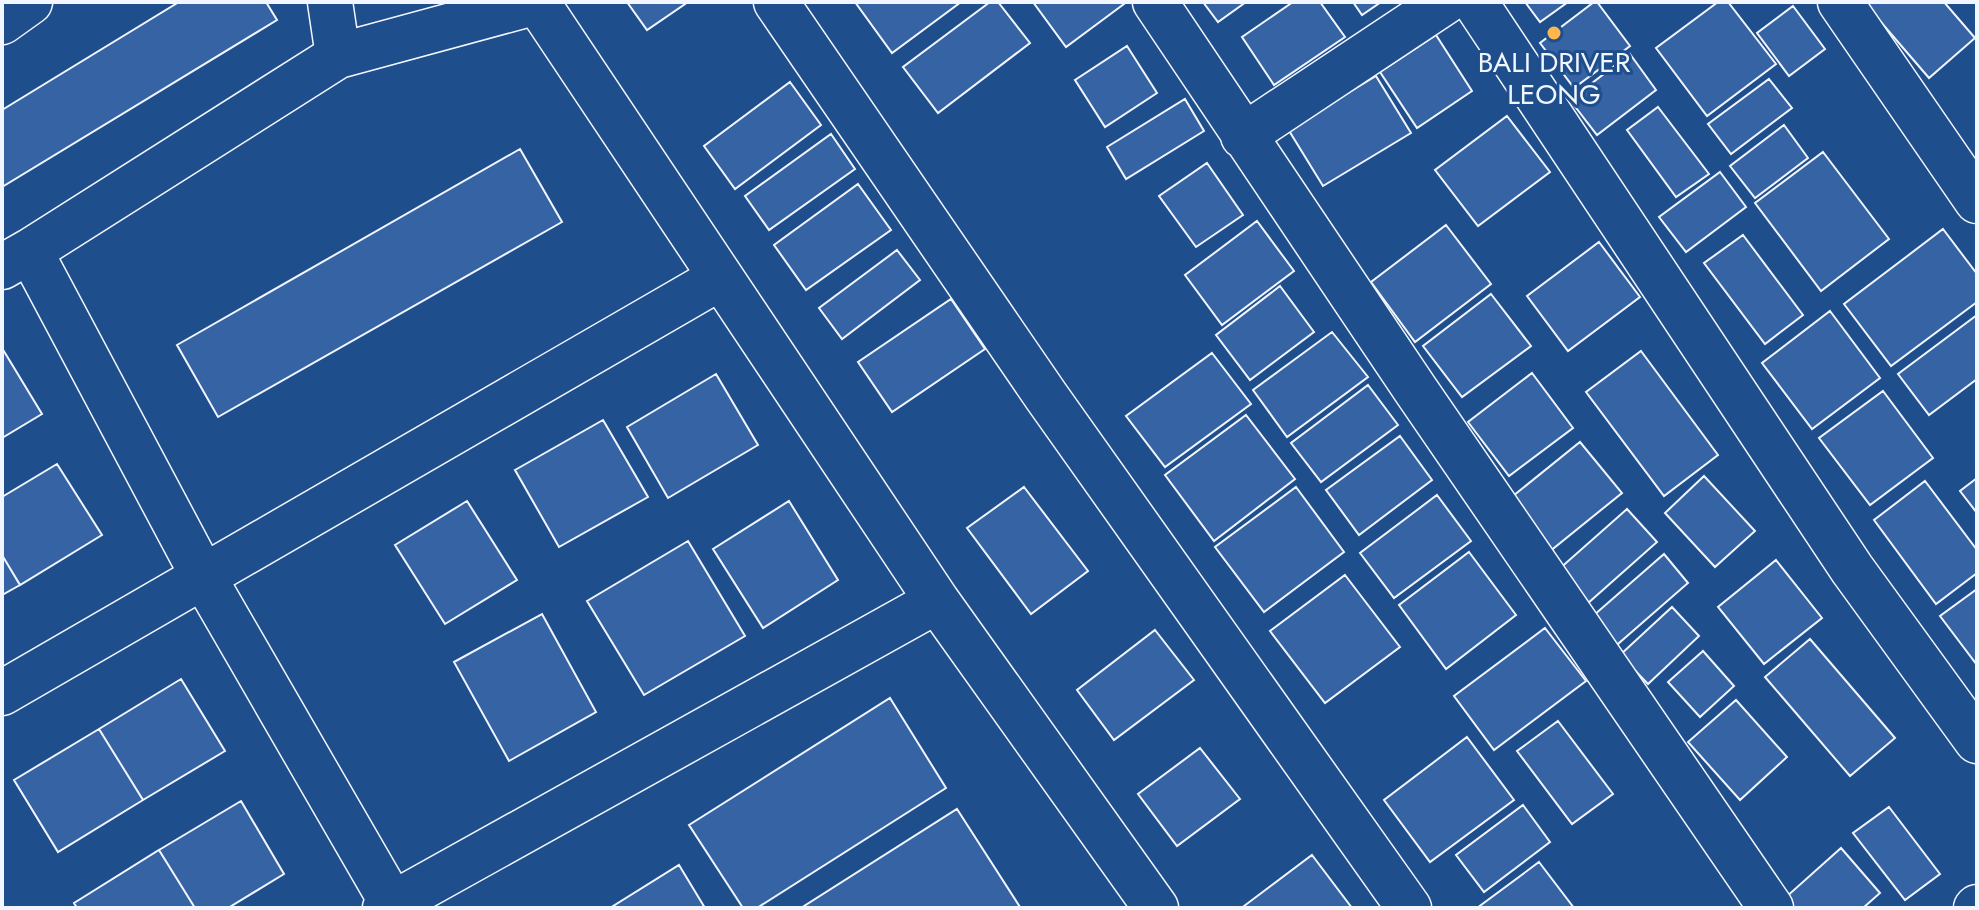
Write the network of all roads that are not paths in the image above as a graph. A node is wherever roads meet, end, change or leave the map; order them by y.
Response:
1 (30, 2) edge
2 (330, 2) edge
3 (537, 2) edge
4 (776, 2) edge
5 (1155, 2) edge
6 (1445, 2) edge
7 (1475, 2) edge
8 (1840, 2) edge
9 (2, 22) edge
10 (338, 56) junction
11 (1243, 136) junction
12 (1977, 201) edge
13 (16, 259) edge
14 (720, 278) junction
15 (203, 576) junction
16 (937, 601) junction
17 (2, 693) edge
18 (1977, 741) edge
19 (391, 907) edge
20 (1154, 907) edge
21 (1409, 908) edge
22 (1771, 908) edge

1 - 9 street
2 - 10 street
3 - 10 street
3 - 14 street
4 - 21 street
5 - 11 street
6 - 11 street
7 - 18 street
8 - 12 street
10 - 13 street
11 - 22 street
13 - 15 street
14 - 15 street
14 - 16 street
15 - 17 street
15 - 19 street
16 - 19 street
16 - 20 street

